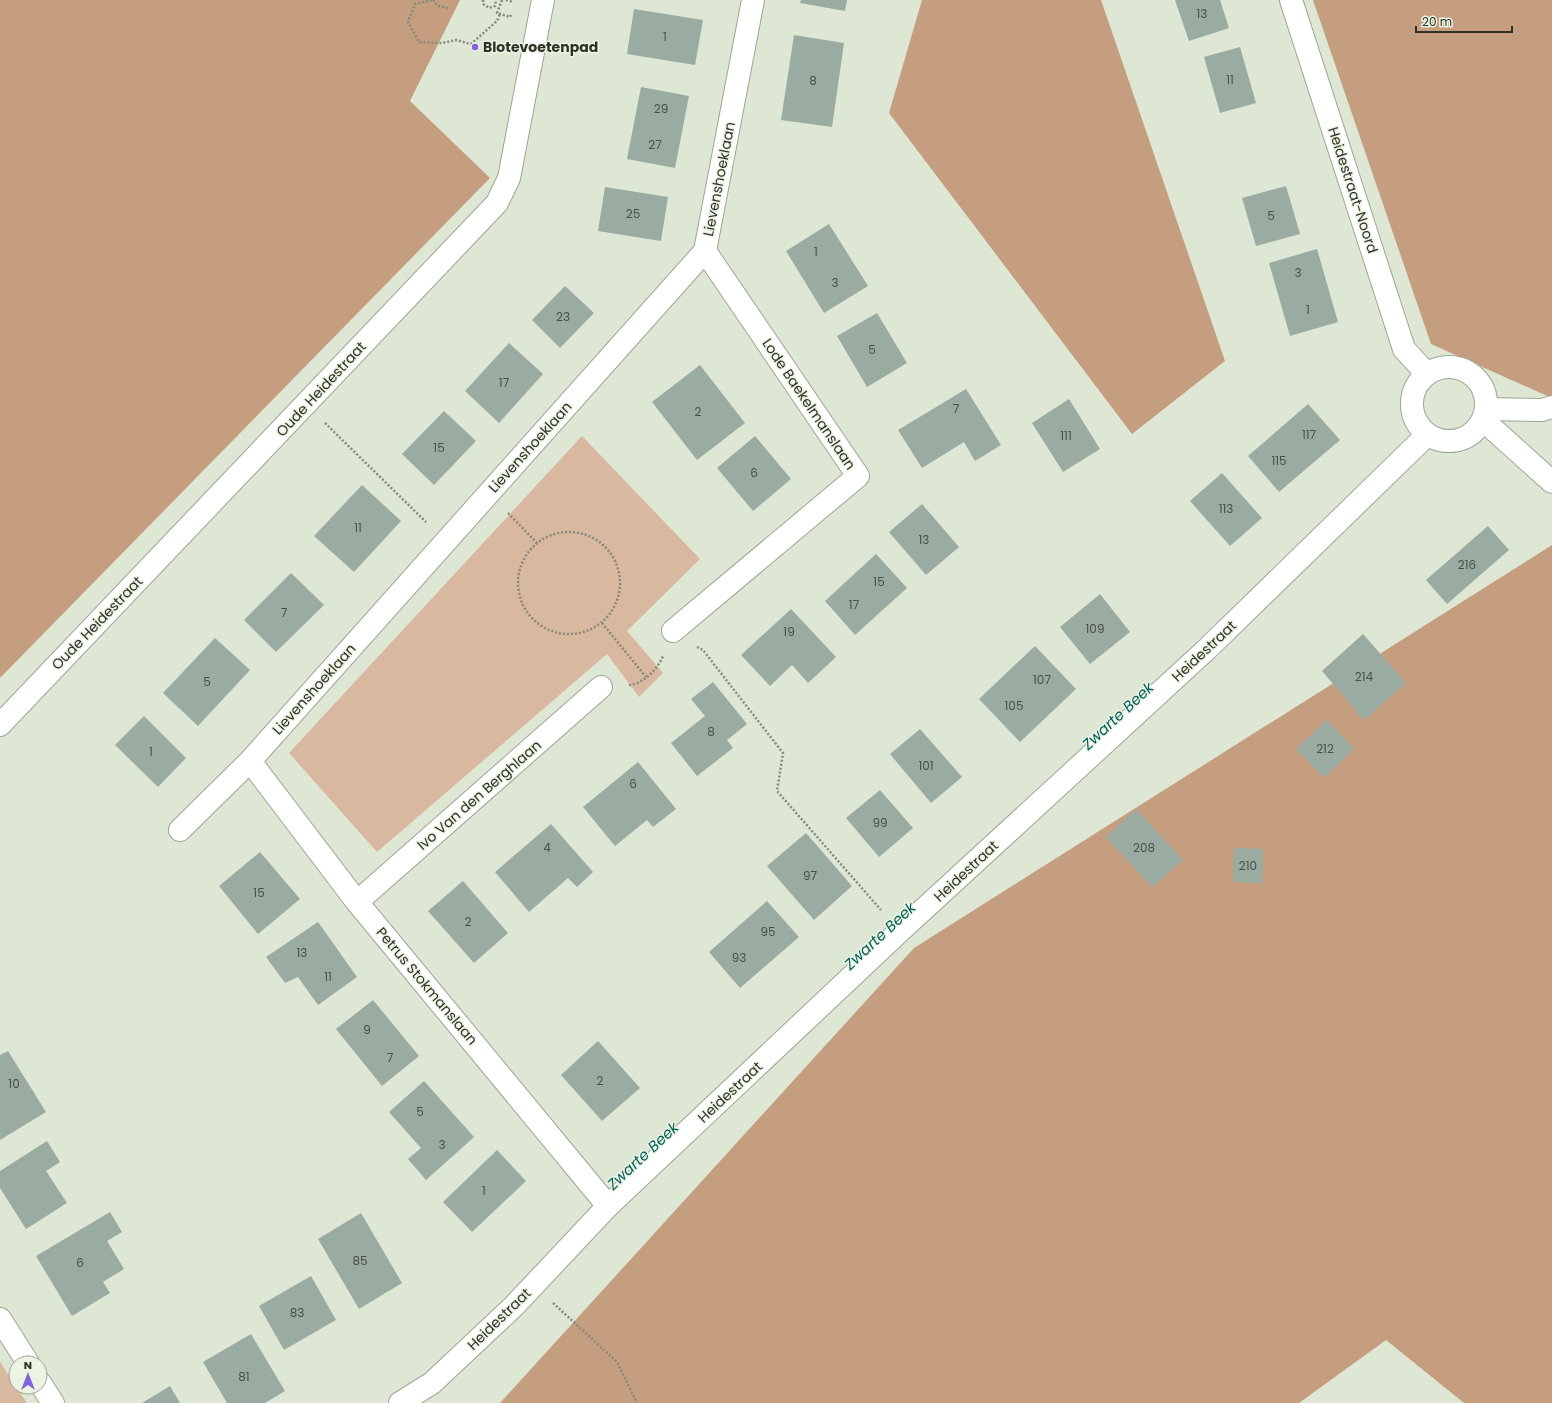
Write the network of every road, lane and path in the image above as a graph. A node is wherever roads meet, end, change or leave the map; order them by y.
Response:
1 (433, 0) edge
2 (483, 0) edge
3 (496, 0) edge
4 (502, 0) edge
5 (543, 0) edge
6 (753, 0) edge
7 (1291, 0) edge
8 (496, 4) junction
9 (500, 5) junction
10 (448, 8) dead end
11 (513, 11) dead end
12 (500, 14) junction
13 (705, 251) junction
14 (1426, 373) junction
15 (307, 404) junction
16 (1552, 407) edge
17 (1485, 414) junction
18 (1427, 435) junction
19 (1552, 482) edge
20 (488, 493) junction
21 (446, 541) junction
22 (537, 543) junction
23 (602, 623) junction
24 (673, 631) junction
25 (646, 677) junction
26 (601, 688) joint
27 (0, 725) edge
28 (250, 762) junction
29 (180, 830) dead end
30 (358, 902) junction
31 (900, 932) junction
32 (608, 1206) junction
33 (534, 1285) junction
34 (0, 1319) edge
35 (23, 1355) edge
36 (400, 1403) edge
37 (637, 1403) edge

1 - 10 path
1 - 12 path
2 - 8 path
3 - 8 path
4 - 9 path
5 - 15 street, Oude Heidestraat
6 - 13 street, Lievenshoeklaan
7 - 14 street, Heidestraat-Noord
8 - 9 path
9 - 12 path
11 - 12 path
13 - 20 street, Lievenshoeklaan
13 - 24 street, Lode Baekelmanslaan
14 - 17 street
14 - 18 street
15 - 21 path
15 - 27 street, Oude Heidestraat
16 - 17 street
17 - 18 street
17 - 19 street
18 - 31 street, Heidestraat
20 - 21 street, Lievenshoeklaan
20 - 22 path
21 - 28 street, Lievenshoeklaan
22 - 23 path
22 - 23 path
23 - 25 path
24 - 25 path
24 - 31 path
25 - 26 path
26 - 30 street, Ivo Van den Berghlaan
28 - 29 street, Lievenshoeklaan
28 - 30 street, Petrus Stokmanslaan
30 - 32 street, Petrus Stokmanslaan
31 - 32 street, Heidestraat
32 - 33 street, Heidestraat
33 - 36 street, Heidestraat
33 - 37 path
34 - 35 street

